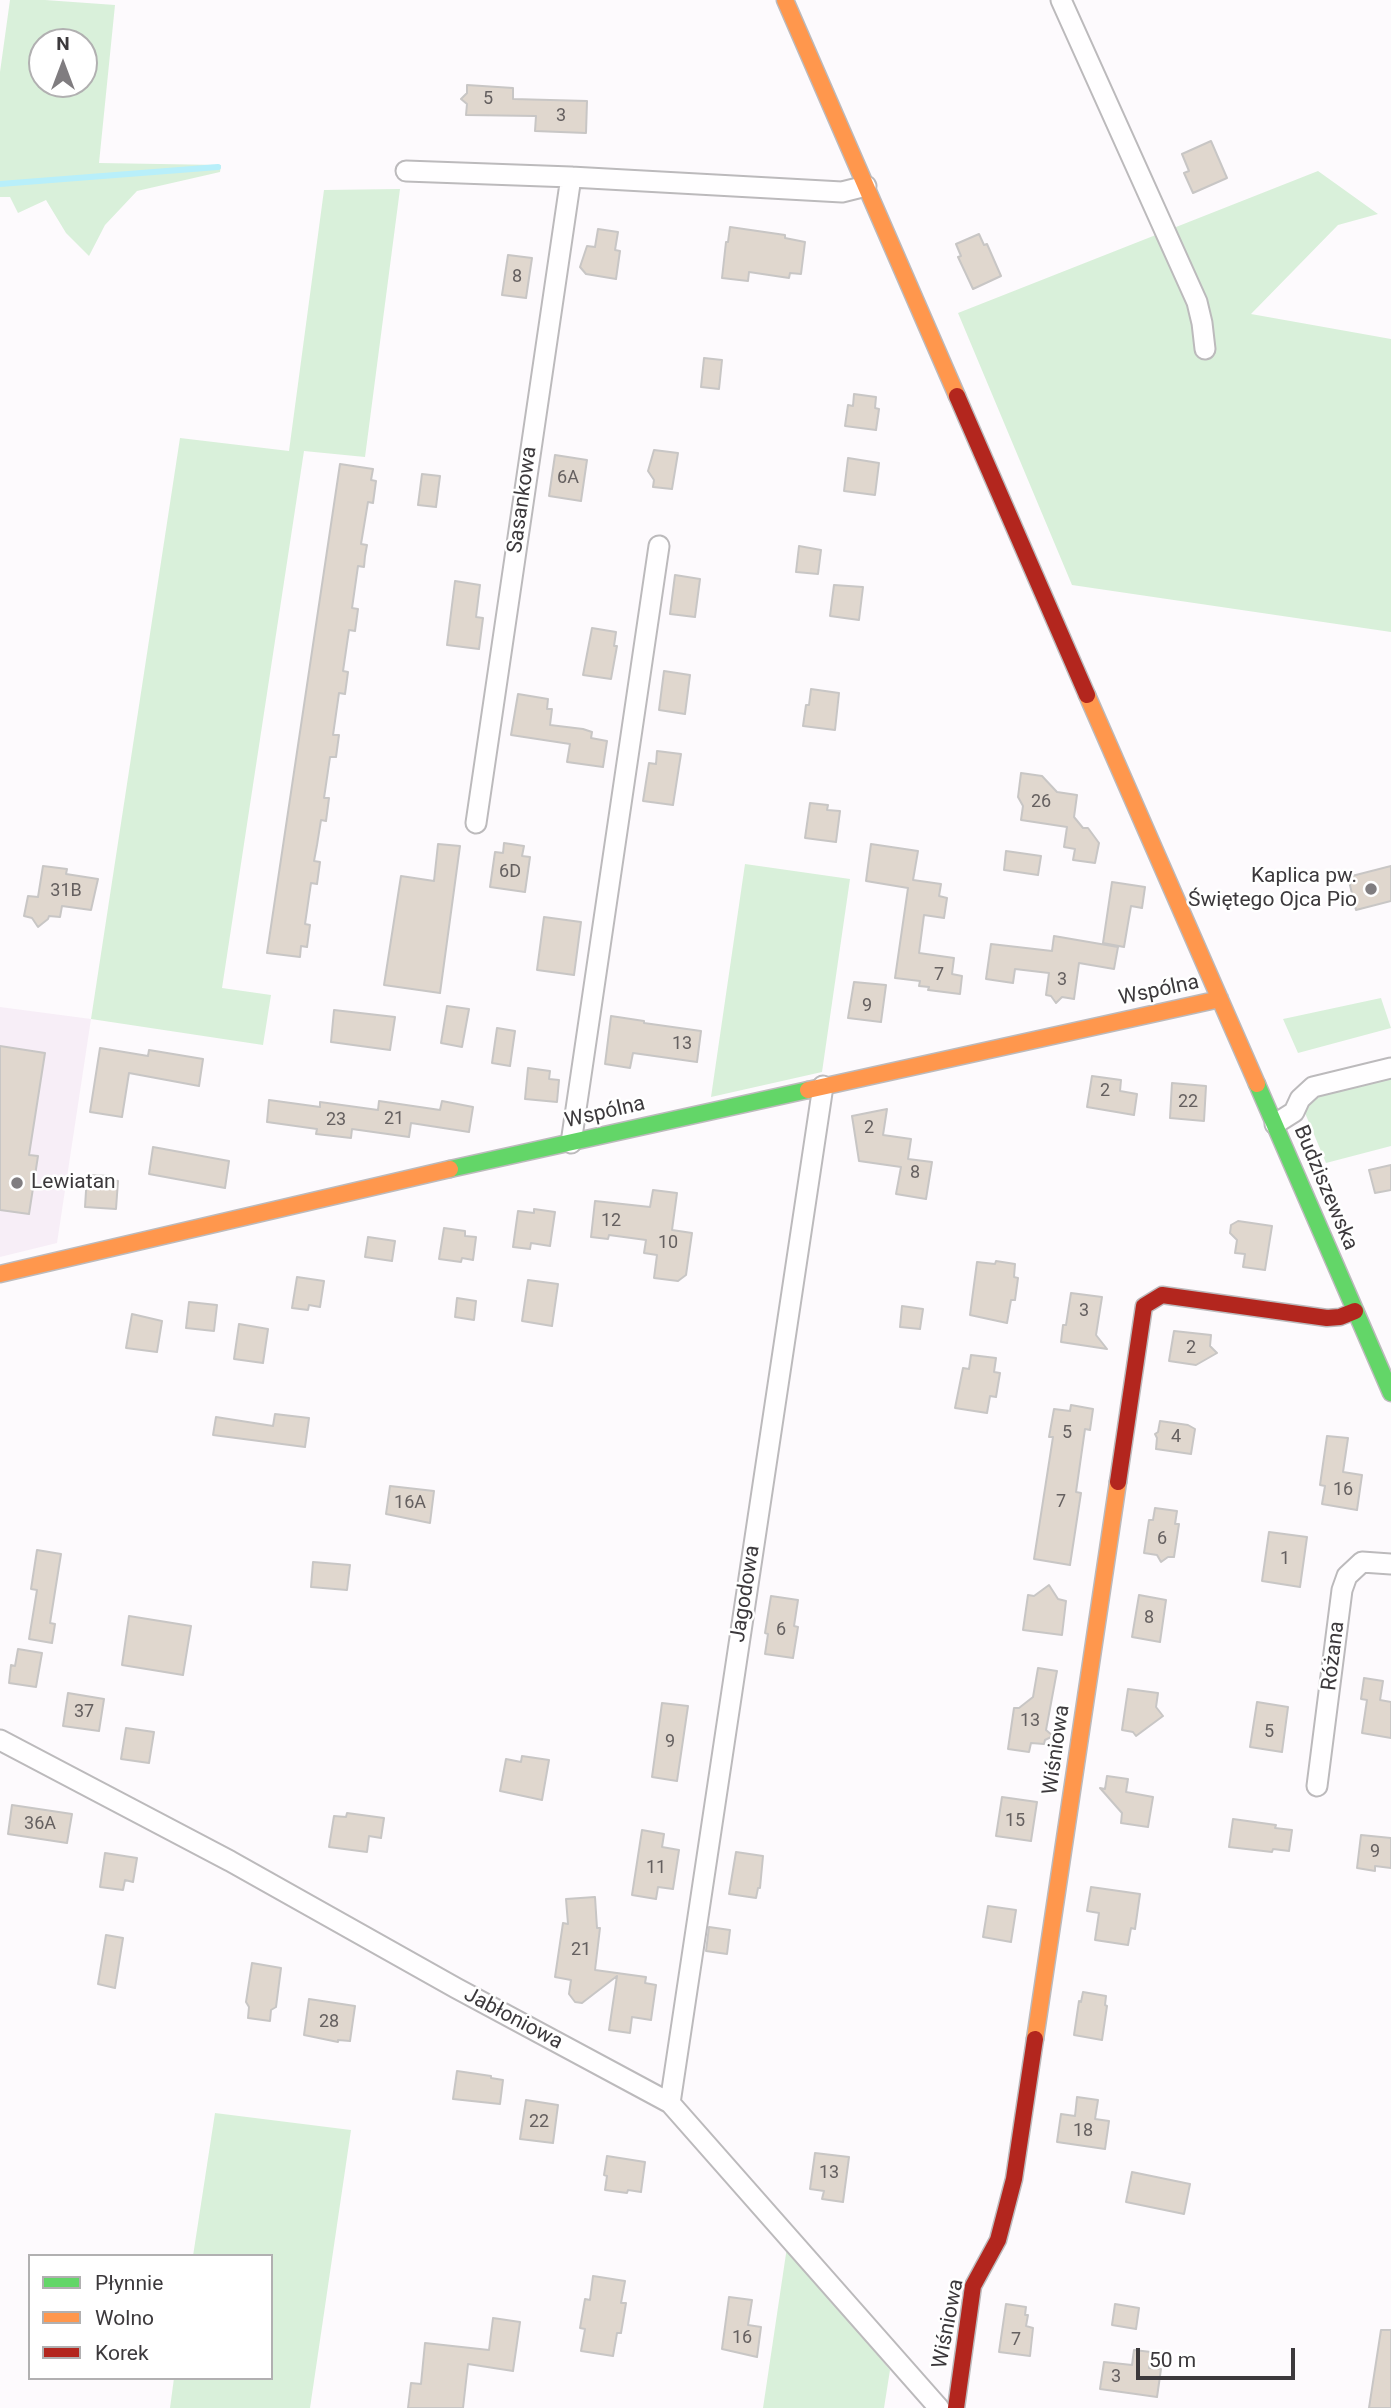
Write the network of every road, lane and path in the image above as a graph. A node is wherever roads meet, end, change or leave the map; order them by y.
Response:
1 (785, 0) edge
2 (1061, 0) edge
3 (405, 171) dead end
4 (571, 177) junction
5 (866, 186) junction
6 (1205, 349) dead end
7 (659, 546) dead end
8 (476, 823) dead end
9 (1220, 999) junction
10 (1391, 1068) edge
11 (823, 1086) junction
12 (1275, 1124) junction
13 (571, 1143) junction
14 (0, 1274) edge
15 (1356, 1311) junction
16 (1391, 1393) edge
17 (1391, 1564) edge
18 (0, 1740) edge
19 (1317, 1786) dead end
20 (670, 2103) junction
21 (939, 2408) edge
22 (956, 2408) edge

1 - 5 street, Budziszewska
2 - 6 street
3 - 4 street
4 - 5 street
4 - 8 street, Sasankowa
5 - 9 street, Budziszewska
7 - 13 street
9 - 11 street, Wspólna
9 - 12 street, Budziszewska
10 - 12 street
11 - 13 street, Wspólna
11 - 20 street, Jagodowa
12 - 15 street, Budziszewska
13 - 14 street, Wspólna
15 - 16 street, Budziszewska
15 - 22 street, Wiśniowa
17 - 19 street, Różana
18 - 20 street, Jabłoniowa
20 - 21 street, Jabłoniowa

